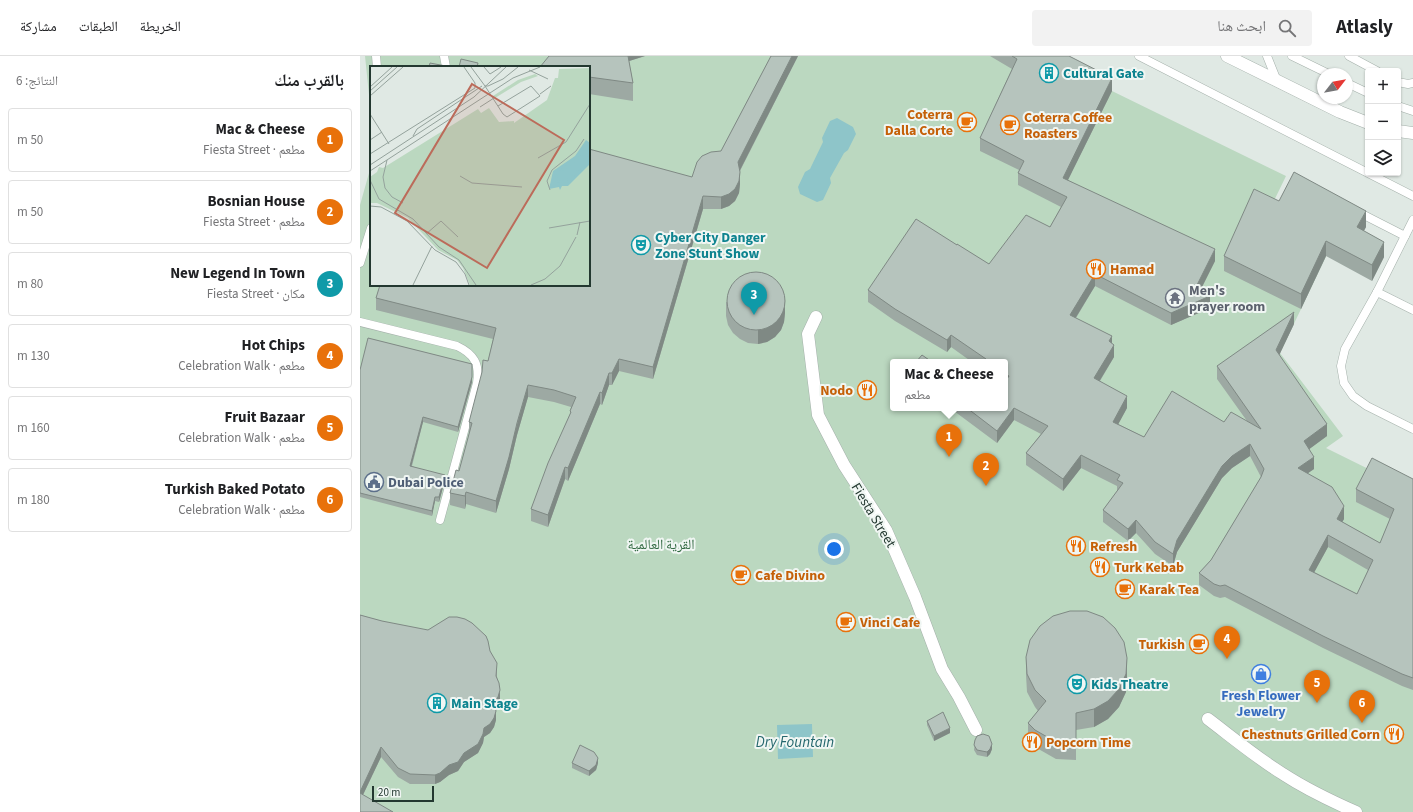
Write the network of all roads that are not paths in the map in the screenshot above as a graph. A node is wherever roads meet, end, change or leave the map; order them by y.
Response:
1 (376, 56) edge
2 (444, 56) edge
3 (1139, 56) edge
4 (1227, 56) edge
5 (1267, 56) edge
6 (1292, 56) edge
7 (1349, 56) edge
8 (377, 66) edge
9 (446, 66) edge
10 (1317, 68) edge
11 (1371, 68) edge
12 (1277, 81) junction
13 (1401, 83) edge
14 (1413, 83) edge
15 (1353, 86) edge
16 (1365, 92) edge
17 (1401, 107) edge
18 (1413, 111) edge
19 (1365, 122) edge
20 (1413, 196) edge
21 (1351, 208) edge
22 (1413, 220) edge
23 (370, 231) edge
24 (1405, 236) junction
25 (360, 263) edge
26 (1377, 292) junction
27 (1413, 310) edge
28 (816, 317) dead end
29 (360, 322) edge
30 (1413, 429) edge
31 (440, 520) dead end
32 (1208, 719) dead end
33 (976, 730) dead end
34 (1356, 812) edge

1 - 8 lane
2 - 9 lane
3 - 20 lane
4 - 12 street
5 - 12 lane
6 - 10 lane
7 - 11 lane
12 - 19 street
13 - 14 lane
15 - 16 lane
17 - 18 lane
21 - 24 lane
22 - 24 lane
23 - 25 lane
24 - 26 lane
26 - 27 lane
26 - 30 lane
28 - 33 street, Fiesta Street
29 - 31 lane
32 - 34 street

